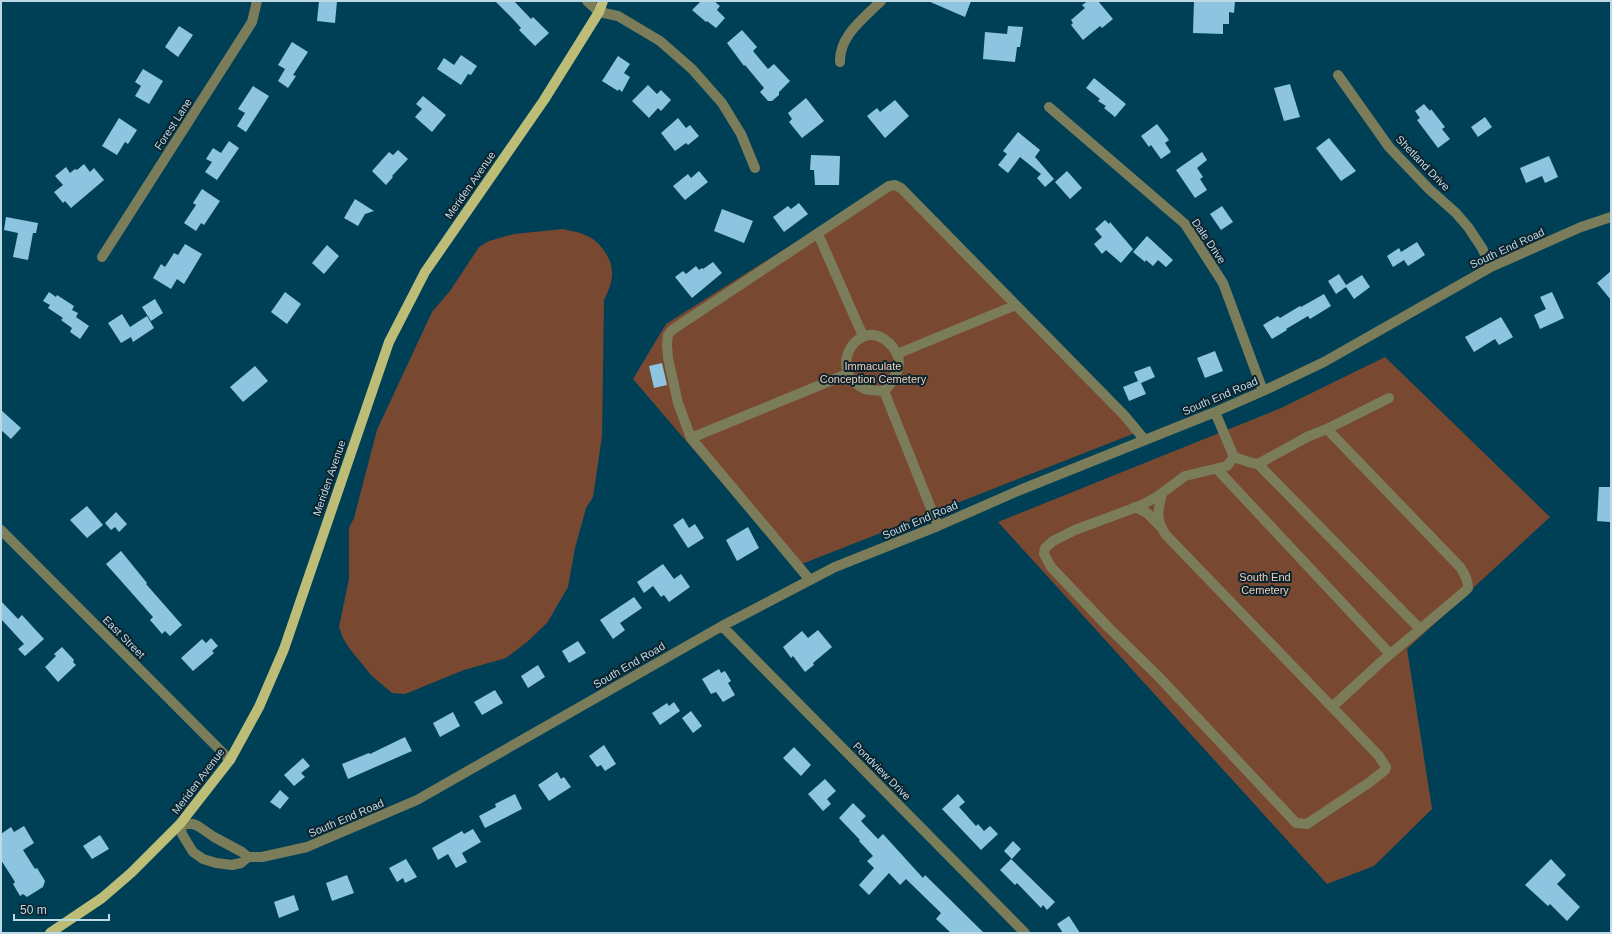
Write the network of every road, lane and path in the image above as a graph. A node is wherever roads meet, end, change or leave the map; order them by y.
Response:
1 (257, 1) edge
2 (588, 1) edge
3 (603, 1) edge
4 (880, 1) edge
5 (599, 12) junction
6 (840, 62) dead end
7 (1338, 75) dead end
8 (1049, 107) dead end
9 (755, 168) dead end
10 (1611, 217) edge
11 (818, 234) junction
12 (102, 256) dead end
13 (1491, 267) junction
14 (1016, 305) junction
15 (863, 336) junction
16 (897, 354) junction
17 (847, 374) junction
18 (884, 391) junction
19 (1263, 391) junction
20 (1390, 398) dead end
21 (1215, 412) junction
22 (1327, 429) junction
23 (691, 438) junction
24 (1144, 439) junction
25 (1234, 456) junction
26 (1258, 464) junction
27 (1227, 466) junction
28 (1217, 469) junction
29 (1232, 486) junction
30 (1162, 493) junction
31 (1135, 507) junction
32 (938, 526) junction
33 (1161, 527) junction
34 (1, 530) edge
35 (810, 580) junction
36 (722, 626) junction
37 (1420, 629) junction
38 (1390, 654) junction
39 (1332, 707) junction
40 (230, 760) junction
41 (180, 824) junction
42 (248, 857) junction
43 (50, 933) edge
44 (1025, 933) edge

1 - 12 street, Forest Lane
2 - 5 street
3 - 5 main road, Meriden Avenue
4 - 6 street
5 - 9 street
5 - 40 main road, Meriden Avenue
7 - 13 street, Shetland Drive
8 - 19 street, Dale Drive
10 - 13 street, South End Road
11 - 14 street
11 - 15 street
11 - 23 street
13 - 19 street, South End Road
14 - 16 street
14 - 24 street
15 - 16 street
15 - 17 street
16 - 18 street
17 - 18 street
17 - 23 street
18 - 32 street
19 - 21 street, South End Road
20 - 22 street
21 - 24 street, South End Road
21 - 25 street
22 - 26 street
22 - 37 street
23 - 35 street
24 - 32 street, South End Road
25 - 26 street
25 - 27 street
26 - 37 street
27 - 28 street
27 - 29 street
28 - 29 street
28 - 30 street
29 - 38 street
30 - 31 street
30 - 33 street
31 - 33 street
31 - 39 street
32 - 35 street, South End Road
33 - 39 street
34 - 40 street, East Street
35 - 36 street, South End Road
36 - 42 street, South End Road
36 - 44 street, Pondview Drive
37 - 38 street
38 - 39 street
40 - 41 main road, Meriden Avenue
41 - 42 street
41 - 42 street, South End Road
41 - 43 main road, Meriden Avenue

